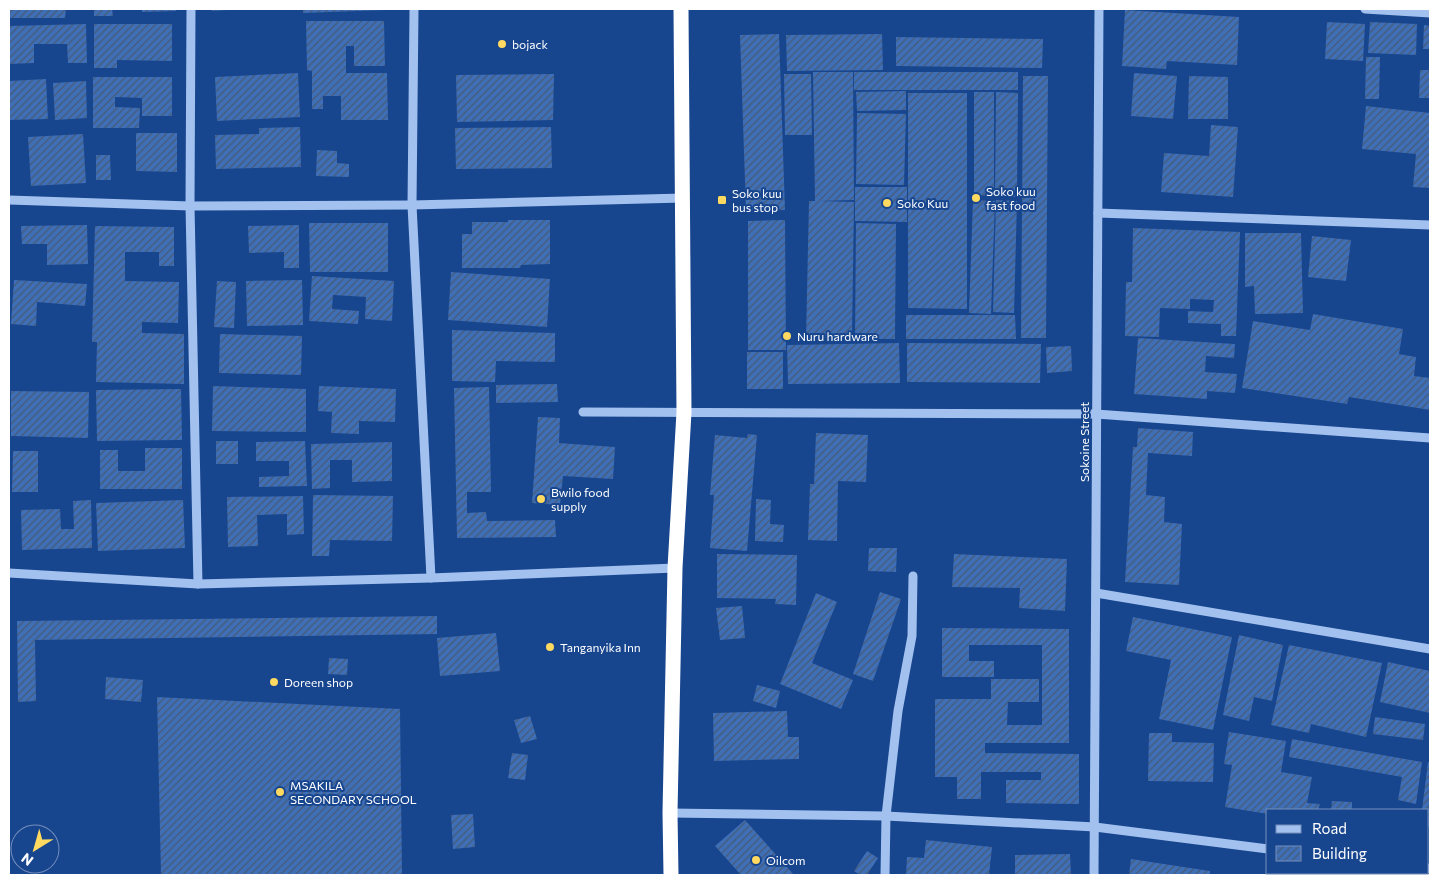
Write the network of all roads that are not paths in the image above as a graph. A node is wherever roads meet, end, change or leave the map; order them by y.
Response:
1 (191, 9) edge
2 (414, 9) edge
3 (681, 9) edge
4 (1099, 9) edge
5 (1365, 9) edge
6 (1430, 13) edge
7 (683, 198) junction
8 (9, 200) edge
9 (412, 205) junction
10 (190, 206) junction
11 (1098, 213) junction
12 (1430, 225) edge
13 (583, 412) dead end
14 (684, 412) junction
15 (1096, 414) junction
16 (1430, 438) edge
17 (674, 568) junction
18 (9, 573) edge
19 (912, 576) dead end
20 (431, 578) junction
21 (198, 584) junction
22 (1096, 593) junction
23 (1430, 648) edge
24 (670, 813) junction
25 (886, 816) junction
26 (1095, 827) junction
27 (1266, 849) edge
28 (671, 875) edge
29 (885, 875) edge
30 (1094, 875) edge

1 - 10 street
2 - 9 street
3 - 7 highway
4 - 11 street, Sokoine Street
5 - 6 street
7 - 9 street
7 - 14 highway
8 - 10 street
9 - 10 street
9 - 20 street
10 - 21 street
11 - 12 street
11 - 15 street, Sokoine Street
13 - 14 street
14 - 15 street
14 - 17 highway
15 - 16 street
15 - 22 street, Sokoine Street
17 - 20 street
17 - 24 highway
18 - 21 street
19 - 25 street
20 - 21 street
22 - 23 street
22 - 26 street, Sokoine Street
24 - 25 street
24 - 28 highway
25 - 26 street
25 - 29 street
26 - 27 street
26 - 30 street, Sokoine Street

